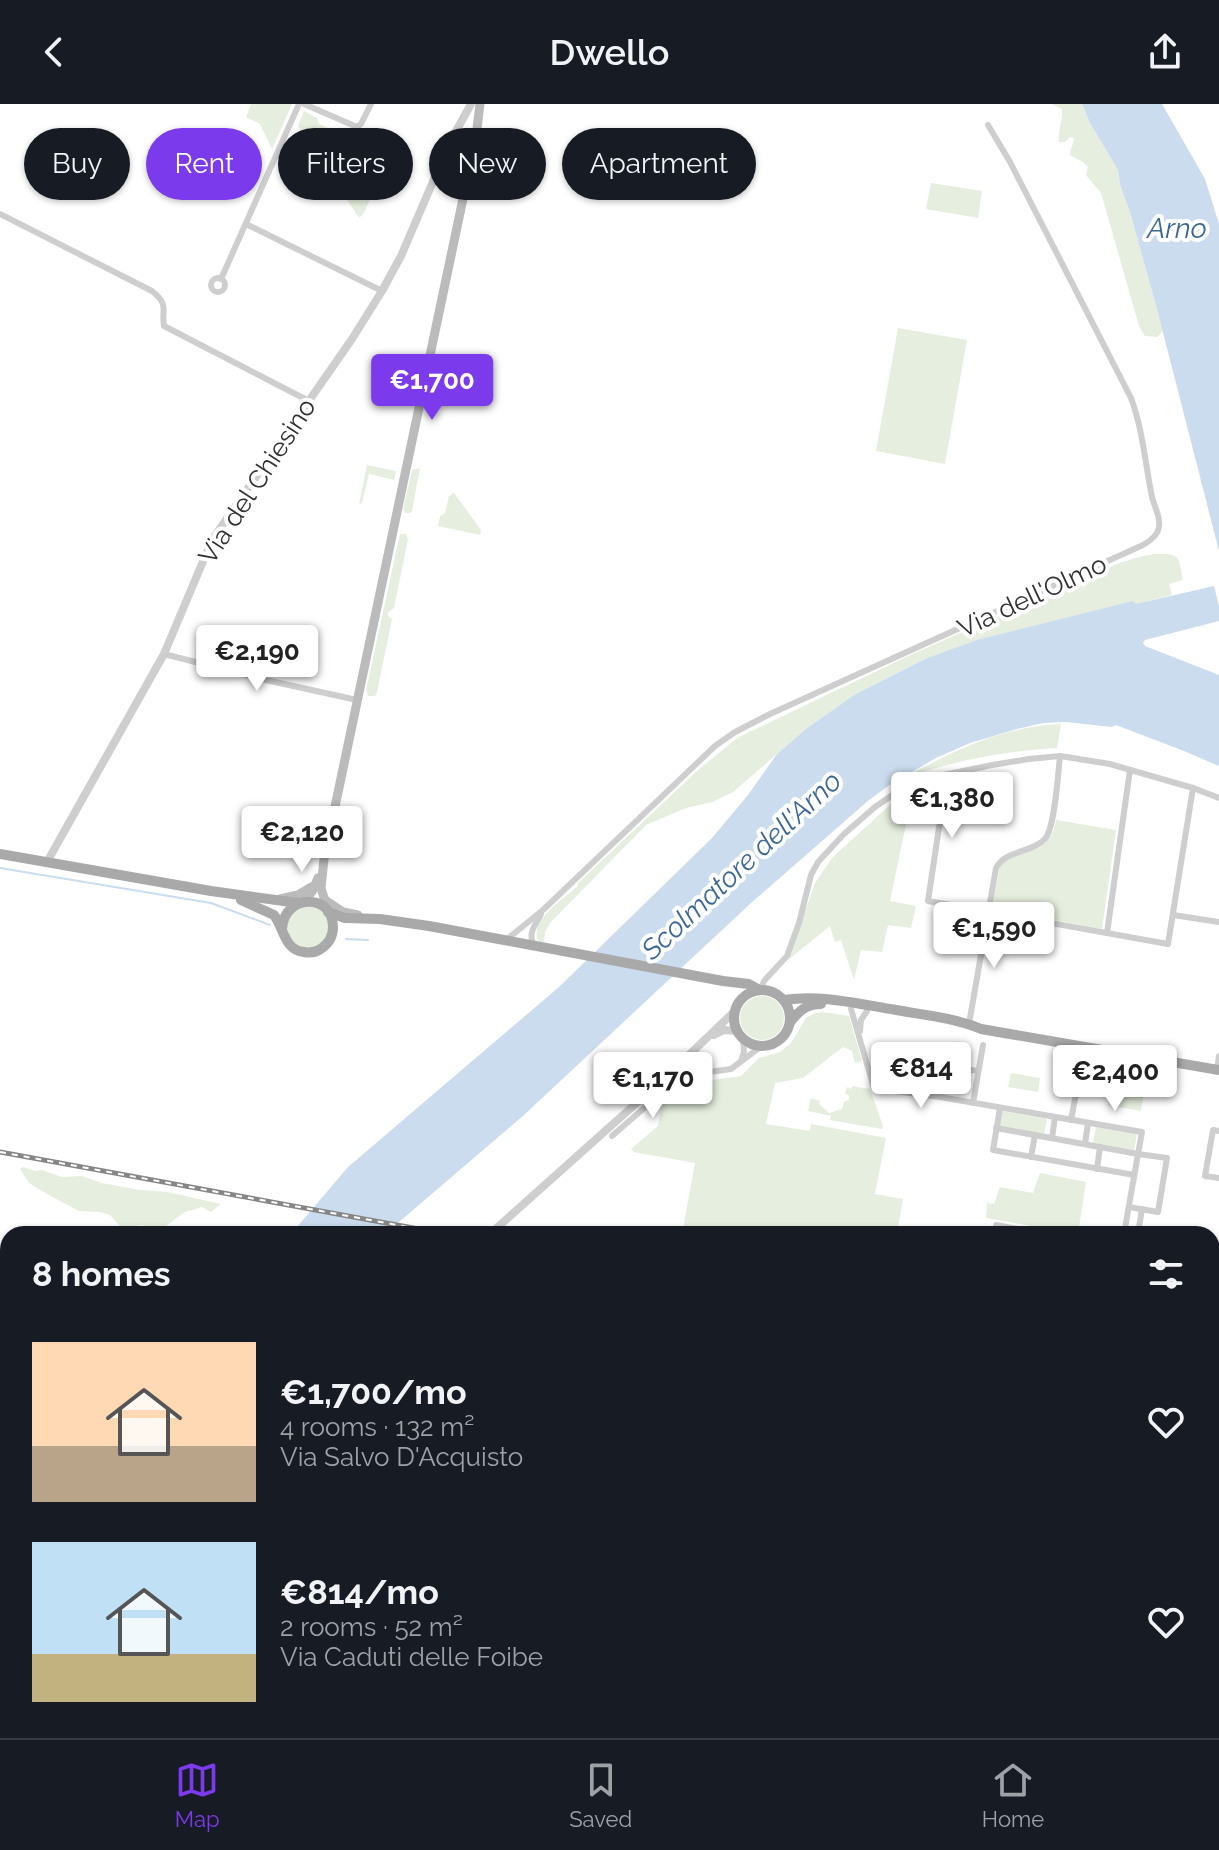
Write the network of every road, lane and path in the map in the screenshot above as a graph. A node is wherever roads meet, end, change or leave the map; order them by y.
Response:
1 (302, 104) edge
2 (371, 104) edge
3 (471, 104) edge
4 (480, 104) edge
5 (988, 125) dead end
6 (0, 214) edge
7 (246, 224) junction
8 (221, 279) dead end
9 (382, 291) junction
10 (309, 401) junction
11 (164, 654) junction
12 (357, 700) junction
13 (1060, 756) junction
14 (1130, 770) junction
15 (947, 774) junction
16 (1193, 788) junction
17 (1219, 798) edge
18 (0, 854) edge
19 (324, 859) junction
20 (47, 862) junction
21 (318, 878) junction
22 (211, 891) junction
23 (324, 899) junction
24 (276, 900) junction
25 (299, 903) junction
26 (543, 910) junction
27 (328, 911) junction
28 (988, 912) junction
29 (1173, 915) junction
30 (377, 919) junction
31 (1219, 922) edge
32 (282, 929) junction
33 (1107, 933) junction
34 (332, 935) junction
35 (506, 940) junction
36 (535, 946) junction
37 (547, 949) junction
38 (730, 983) junction
39 (760, 989) junction
40 (784, 1000) junction
41 (737, 1008) junction
42 (851, 1009) junction
43 (867, 1011) junction
44 (790, 1022) junction
45 (969, 1024) junction
46 (981, 1029) junction
47 (741, 1035) junction
48 (860, 1039) junction
49 (700, 1044) junction
50 (763, 1045) junction
51 (983, 1045) dead end
52 (1085, 1047) junction
53 (1219, 1056) edge
54 (739, 1064) junction
55 (1218, 1070) edge
56 (978, 1071) junction
57 (910, 1093) junction
58 (973, 1103) junction
59 (1000, 1108) junction
60 (1055, 1117) junction
61 (1071, 1120) junction
62 (1088, 1123) junction
63 (996, 1128) junction
64 (1219, 1131) edge
65 (1035, 1135) junction
66 (612, 1136) dead end
67 (1052, 1138) junction
68 (1085, 1144) junction
69 (1100, 1147) junction
70 (1138, 1154) junction
71 (1031, 1157) junction
72 (1097, 1169) junction
73 (1134, 1175) junction
74 (1219, 1178) edge
75 (1129, 1207) junction
76 (1142, 1209) junction
77 (996, 1225) dead end
78 (499, 1226) edge
79 (1002, 1226) edge
80 (1125, 1226) edge
81 (1139, 1226) edge

1 - 2 street
1 - 7 street
3 - 9 street, Via del Chiesino
4 - 12 main road
5 - 26 street, Via dell'Olmo
6 - 10 street
7 - 8 street
7 - 9 street
9 - 10 street, Via del Chiesino
10 - 11 street, Via del Chiesino
11 - 12 street
11 - 20 street, Via del Chiesino
12 - 19 main road
13 - 14 street
13 - 15 street
13 - 28 street
14 - 16 street
14 - 33 street
15 - 28 street
15 - 39 street
16 - 17 street
16 - 29 street
18 - 20 main road
19 - 21 main road
19 - 23 main road
20 - 22 main road
21 - 24 main road
21 - 25 main road
22 - 24 main road
22 - 32 main road
23 - 27 main road
23 - 30 main road
24 - 25 main road
25 - 27 main road
25 - 32 main road
26 - 35 street, Via dell'Olmo
26 - 36 street
27 - 30 main road
27 - 34 main road
28 - 33 street
28 - 45 street
29 - 31 street
29 - 33 street
30 - 35 main road
32 - 34 main road
34 - 37 main road
35 - 36 main road
36 - 37 main road
37 - 38 main road
38 - 39 main road
38 - 41 main road
39 - 40 main road
39 - 41 main road
40 - 44 main road
40 - 45 main road
41 - 47 main road
41 - 49 street
42 - 43 main road
42 - 44 main road
42 - 48 street
43 - 46 main road
43 - 48 street
44 - 50 main road
45 - 46 main road
46 - 52 main road
47 - 49 street
47 - 50 main road
47 - 54 street
48 - 57 street
49 - 78 street
50 - 54 street
51 - 56 street
52 - 55 main road
52 - 61 street
53 - 55 street
54 - 66 street
56 - 57 street
56 - 58 street
57 - 58 street
58 - 59 street
59 - 60 street
59 - 63 street
60 - 61 street
60 - 67 street
61 - 62 street
62 - 68 street
62 - 70 street
63 - 65 street
63 - 71 street
64 - 74 street
65 - 67 street
65 - 71 street
67 - 68 street
68 - 69 street
69 - 70 street
69 - 72 street
70 - 73 street
70 - 76 street
71 - 72 street
72 - 73 street
73 - 75 street
75 - 76 street
75 - 80 street
76 - 81 street
77 - 79 street

